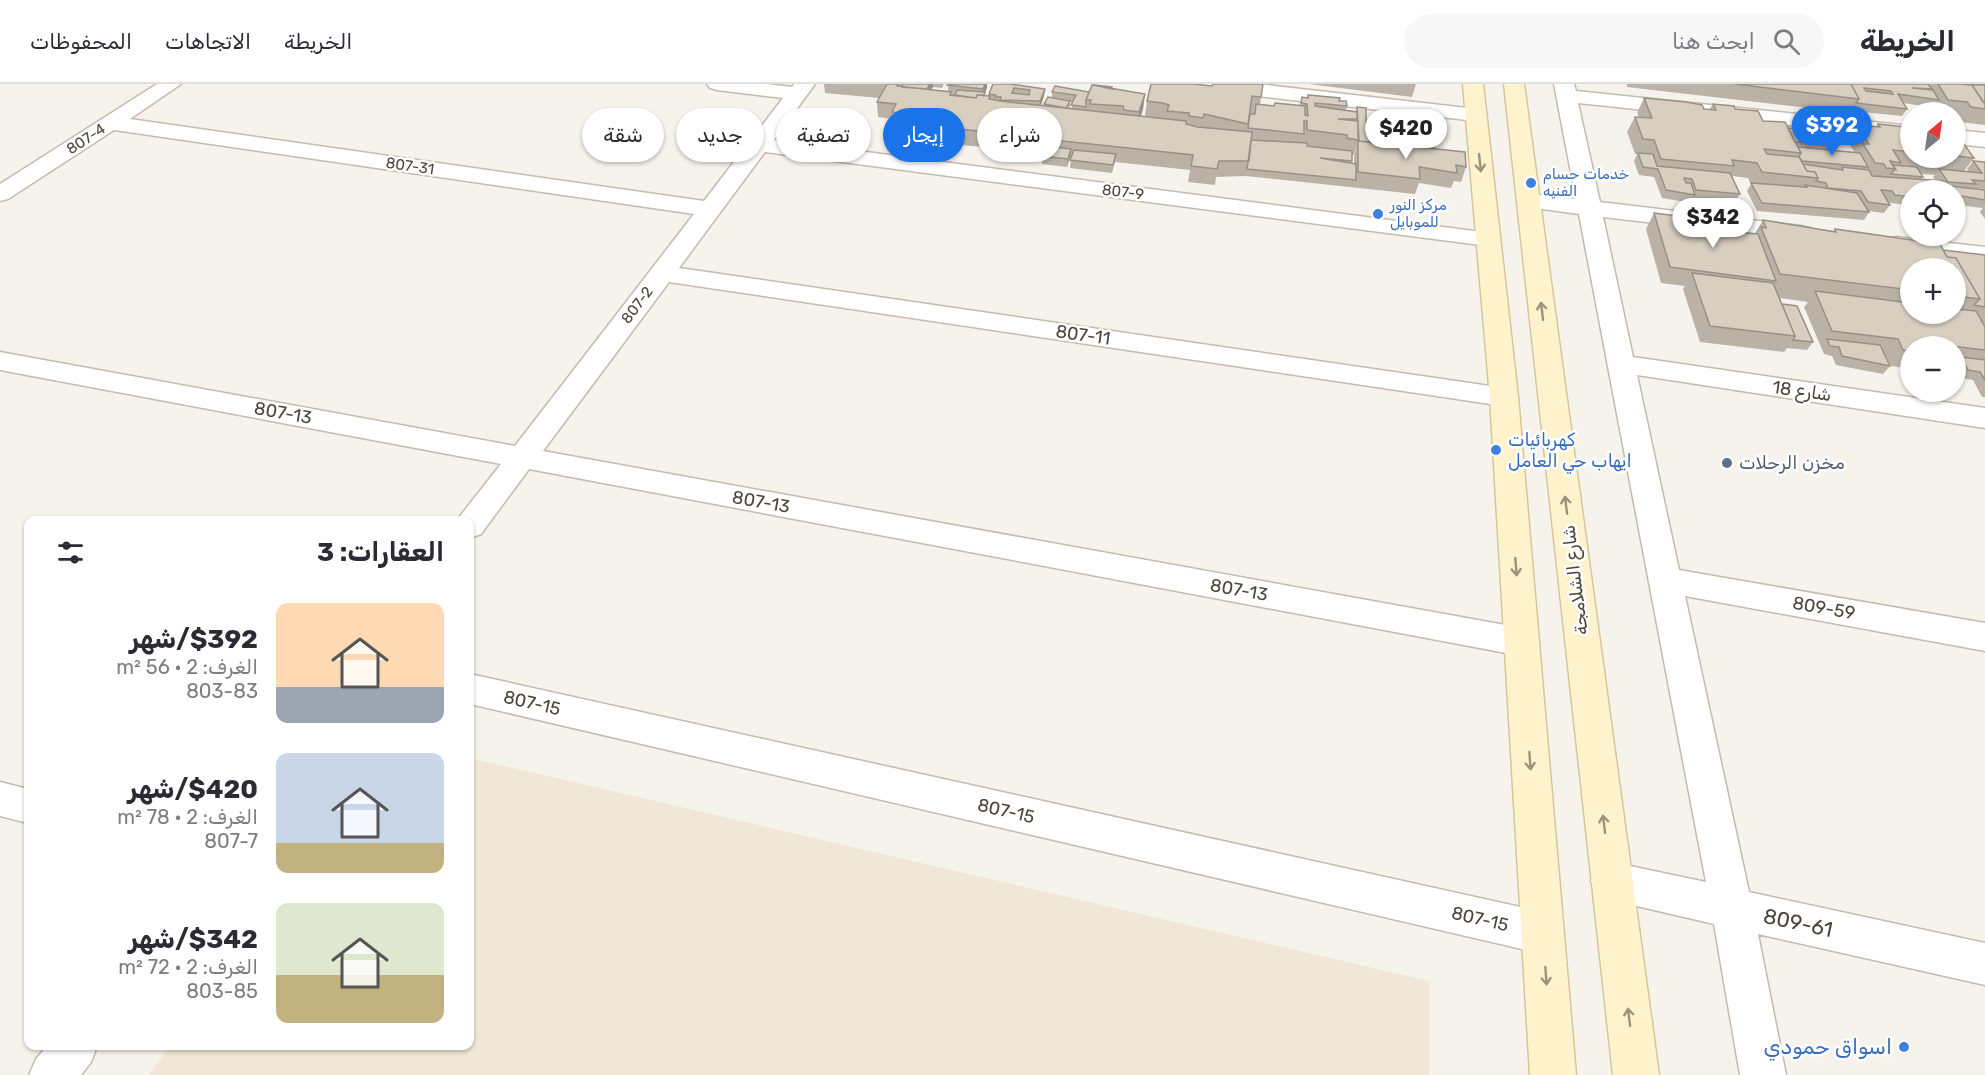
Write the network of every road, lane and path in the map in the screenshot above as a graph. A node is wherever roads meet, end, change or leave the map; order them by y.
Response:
1 (171, 84) edge
2 (717, 84) edge
3 (1204, 84) edge
4 (1514, 84) edge
5 (801, 89) edge
6 (1566, 90) edge
7 (1474, 100) edge
8 (110, 123) junction
9 (1900, 131) edge
10 (764, 137) edge
11 (1966, 137) edge
12 (1985, 140) edge
13 (764, 146) edge
14 (745, 162) edge
15 (0, 174) edge
16 (25, 178) junction
17 (0, 194) edge
18 (1529, 201) junction
19 (710, 209) junction
20 (1588, 209) junction
21 (1822, 236) edge
22 (1488, 238) junction
23 (1880, 242) edge
24 (1985, 254) edge
25 (661, 273) junction
26 (0, 361) edge
27 (1620, 364) junction
28 (1504, 397) junction
29 (1985, 418) edge
30 (522, 458) junction
31 (474, 521) edge
32 (1664, 580) junction
33 (1985, 637) edge
34 (1522, 642) junction
35 (474, 690) edge
36 (0, 799) edge
37 (24, 805) edge
38 (1611, 881) junction
39 (1732, 909) junction
40 (1543, 933) junction
41 (1985, 964) edge
42 (72, 1050) edge
43 (52, 1075) edge
44 (1553, 1075) edge
45 (1636, 1075) edge
46 (1763, 1075) edge

1 - 8 street, 807-4
2 - 5 street
3 - 7 street
4 - 18 street, شارع الشلامجة
5 - 10 street, 807-2
6 - 9 street
6 - 20 street
7 -> 22 street
8 - 16 street, 807-4
8 - 19 street, 807-31
11 - 12 street
13 - 22 street, 807-9
14 - 19 street, 807-2
15 - 16 street
16 - 17 street, 807-4
18 - 20 street
38 -> 18 street, شارع الشلامجة
19 - 25 street, 807-2
20 - 21 street
20 - 27 street
22 - 28 street
23 - 24 street
25 - 28 street, 807-11
25 - 30 street, 807-2
26 - 30 street, 807-13
27 - 29 street, شارع 18
27 - 32 street
28 -> 34 street
30 - 31 street, 807-2
30 - 34 street, 807-13
32 - 33 street, 809-59
32 - 39 street
34 -> 40 street
35 - 40 street, 807-15
36 - 37 street
38 - 39 street, 809-61
45 -> 38 street, شارع الشلامجة
39 - 41 street, 809-61
39 - 46 street
40 -> 44 street
42 - 43 street

